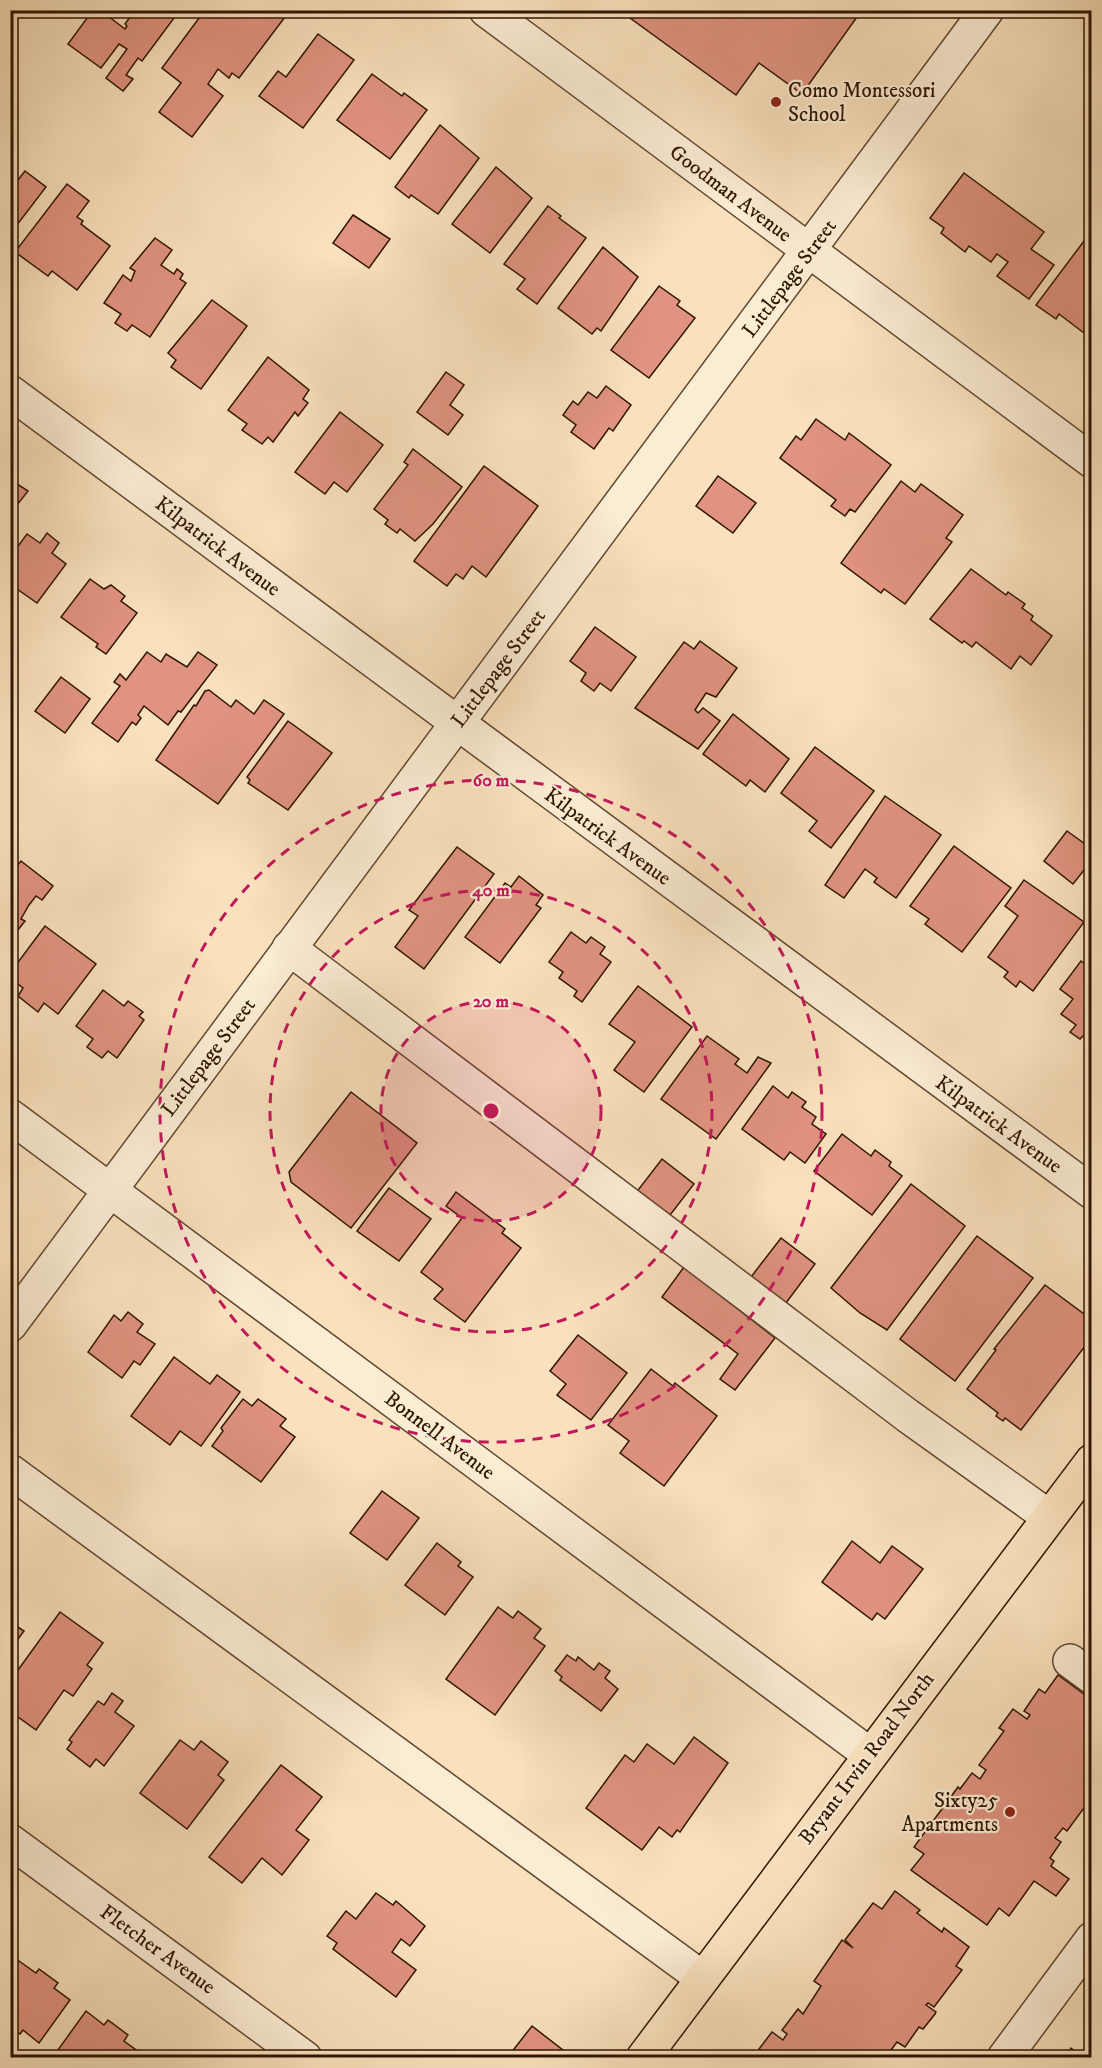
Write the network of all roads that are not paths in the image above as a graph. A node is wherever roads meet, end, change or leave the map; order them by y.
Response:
1 (486, 10) edge
2 (987, 10) edge
3 (808, 251) junction
4 (10, 392) edge
5 (1092, 461) edge
6 (457, 724) junction
7 (289, 948) junction
8 (10, 1116) edge
9 (109, 1190) junction
10 (1092, 1192) edge
11 (10, 1325) edge
12 (1092, 1461) edge
13 (10, 1471) edge
14 (1049, 1517) junction
15 (869, 1754) junction
16 (10, 1842) edge
17 (1092, 1939) edge
18 (701, 1977) junction
19 (305, 2058) edge
20 (643, 2058) edge
21 (1004, 2058) edge

1 - 3 street, Goodman Avenue
2 - 3 street, Littlepage Street
3 - 5 street, Goodman Avenue
3 - 6 street, Littlepage Street
4 - 6 street, Kilpatrick Avenue
6 - 7 street, Littlepage Street
6 - 10 street, Kilpatrick Avenue
7 - 9 street, Littlepage Street
7 - 14 street
8 - 9 street, Bonnell Avenue
9 - 11 street, Littlepage Street
9 - 15 street, Bonnell Avenue
12 - 14 main road, Bryant Irvin Road North
13 - 18 street
14 - 15 main road, Bryant Irvin Road North
15 - 18 main road, Bryant Irvin Road North
16 - 19 street, Fletcher Avenue
17 - 21 street
18 - 20 main road, Bryant Irvin Road North

